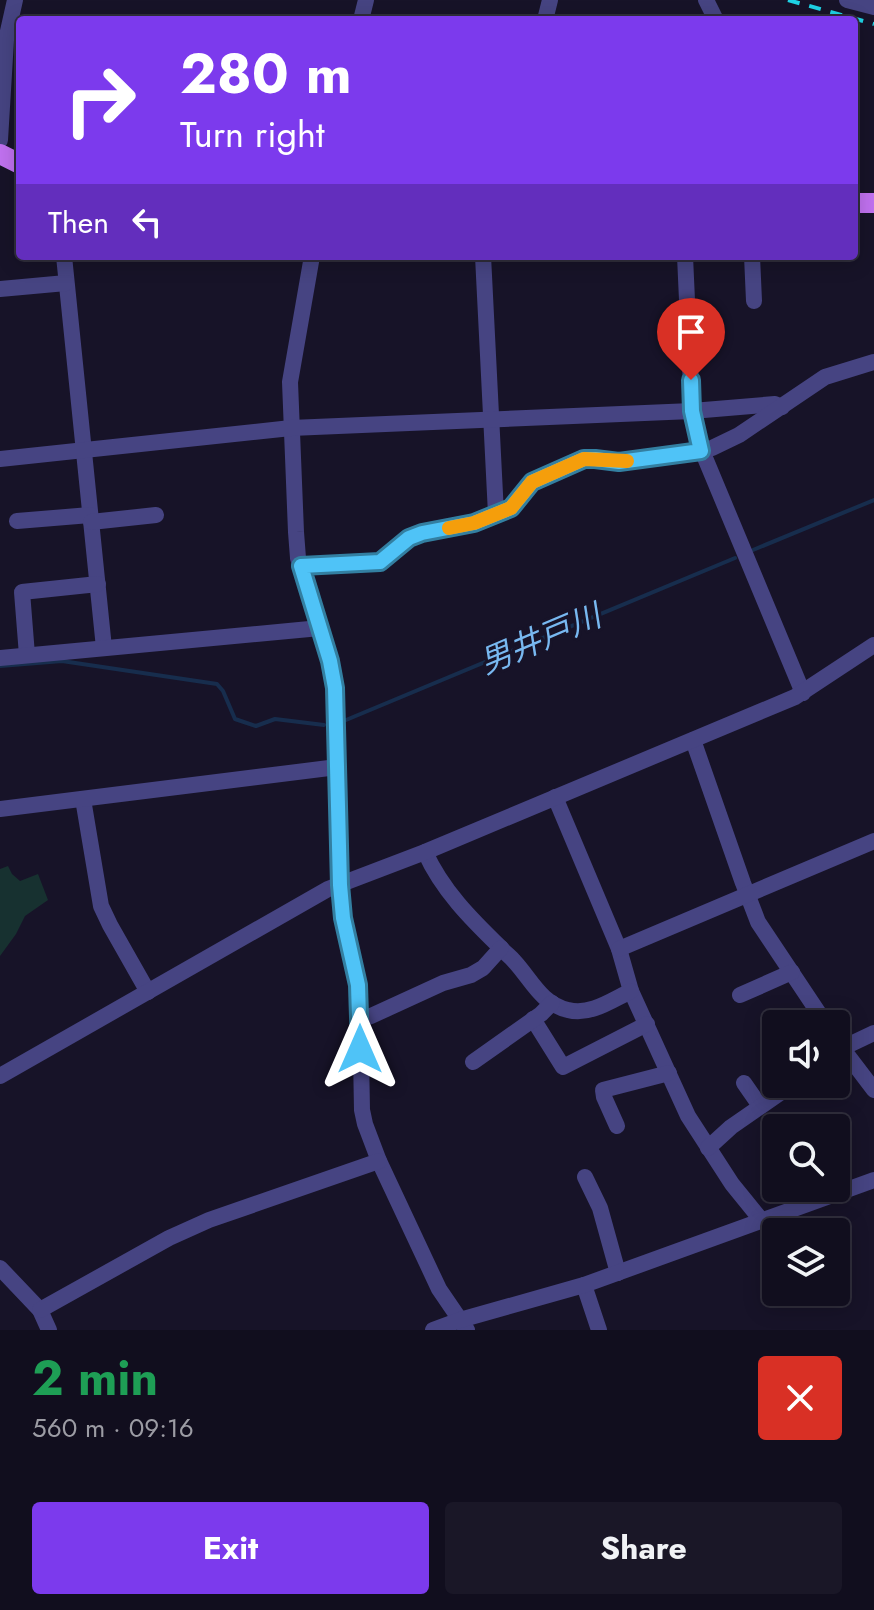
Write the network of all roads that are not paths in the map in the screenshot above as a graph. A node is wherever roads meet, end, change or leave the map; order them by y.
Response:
1 (15, 0) edge
2 (847, 0) edge
3 (874, 7) edge
4 (0, 140) edge
5 (64, 260) edge
6 (311, 260) edge
7 (483, 260) edge
8 (685, 260) edge
9 (752, 260) edge
10 (66, 283) junction
11 (0, 289) edge
12 (754, 301) dead end
13 (874, 362) edge
14 (782, 407) junction
15 (692, 411) junction
16 (491, 420) junction
17 (291, 428) junction
18 (85, 451) junction
19 (701, 451) junction
20 (0, 459) edge
21 (496, 514) junction
22 (156, 515) dead end
23 (91, 518) junction
24 (17, 521) dead end
25 (301, 566) junction
26 (98, 584) junction
27 (320, 628) junction
28 (874, 645) edge
29 (104, 648) junction
30 (27, 655) junction
31 (0, 658) edge
32 (803, 693) junction
33 (693, 740) junction
34 (337, 767) junction
35 (555, 797) junction
36 (83, 799) junction
37 (0, 809) edge
38 (874, 841) edge
39 (425, 852) junction
40 (340, 885) junction
41 (747, 894) junction
42 (501, 948) junction
43 (619, 949) junction
44 (792, 972) junction
45 (631, 991) junction
46 (148, 992) junction
47 (740, 995) dead end
48 (552, 1003) junction
49 (817, 1010) edge
50 (360, 1019) junction
51 (533, 1019) junction
52 (647, 1024) junction
53 (874, 1033) edge
54 (850, 1042) edge
55 (850, 1061) edge
56 (473, 1062) dead end
57 (669, 1073) junction
58 (0, 1076) edge
59 (744, 1083) dead end
60 (874, 1090) edge
61 (772, 1098) edge
62 (760, 1106) junction
63 (617, 1126) dead end
64 (708, 1148) junction
65 (379, 1161) junction
66 (585, 1177) dead end
67 (874, 1180) edge
68 (770, 1218) edge
69 (762, 1221) joint
70 (0, 1268) edge
71 (618, 1273) junction
72 (584, 1285) junction
73 (40, 1310) junction
74 (464, 1325) edge
75 (49, 1330) edge
76 (433, 1330) edge
77 (599, 1330) edge

1 - 4 street
2 - 3 street
5 - 10 street
6 - 17 street
7 - 16 street
8 - 15 street
9 - 12 street
10 - 11 street
10 - 18 street
13 - 14 street
14 - 15 street
14 - 19 street
15 - 16 street
15 - 19 street
16 - 17 street
16 - 21 street
17 - 18 street
17 - 25 street
18 - 20 street
18 - 23 street
19 - 21 street
19 - 32 street
21 - 25 street
22 - 23 street
23 - 24 street
23 - 26 street
25 - 27 street
26 - 29 street
26 - 30 street
27 - 29 street
27 - 34 street
28 - 32 street
29 - 30 street
30 - 31 street
32 - 33 street
33 - 35 street
33 - 41 street
34 - 36 street
34 - 40 street
35 - 39 street
35 - 43 street
36 - 37 street
36 - 46 street
38 - 41 street
39 - 40 street
39 - 42 street
40 - 46 street
40 - 50 street
41 - 43 street
41 - 44 street
42 - 48 street
42 - 50 street
43 - 45 street
44 - 47 street
44 - 49 street
45 - 48 street
45 - 52 street
46 - 58 street
48 - 51 street
50 - 65 street
51 - 52 street
51 - 56 street
52 - 57 street
53 - 54 street
55 - 60 street
57 - 63 street
57 - 64 street
59 - 62 street
61 - 62 street
62 - 64 street
64 - 69 street
65 - 73 street
65 - 74 street
66 - 71 street
67 - 68 street
69 - 71 street
70 - 73 street
71 - 72 street
72 - 74 street
72 - 77 street
73 - 75 street
74 - 76 street

